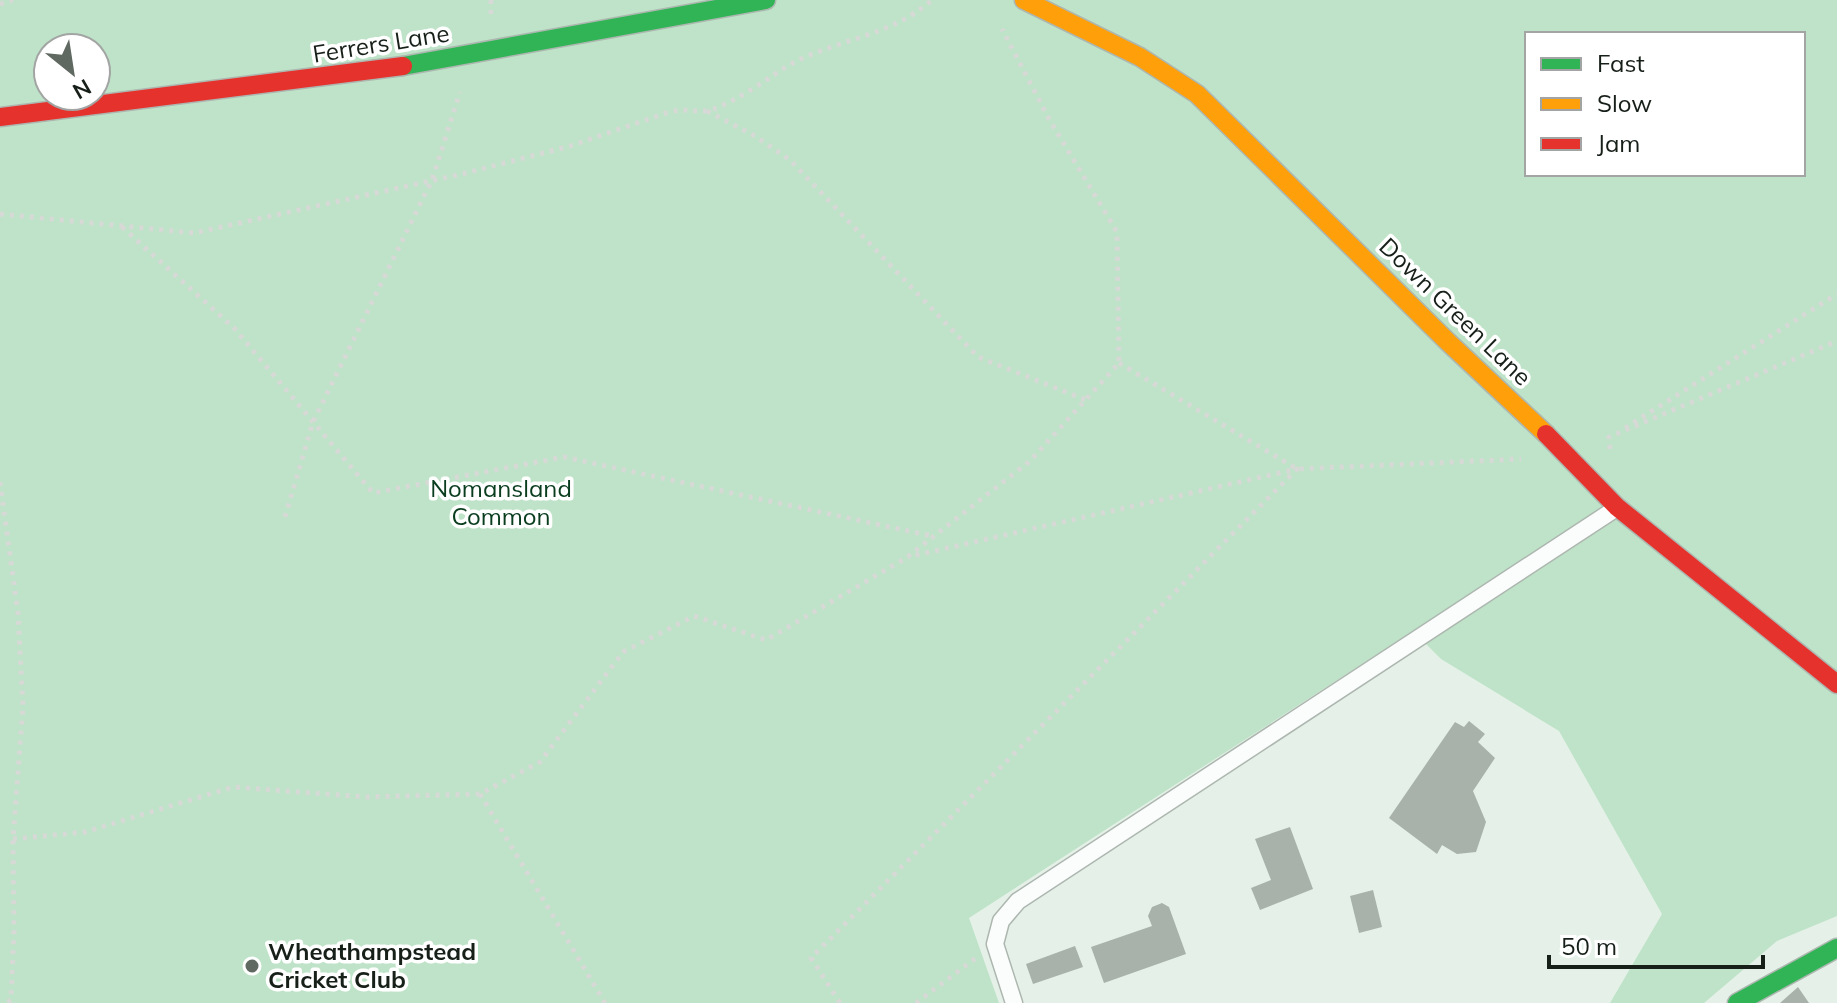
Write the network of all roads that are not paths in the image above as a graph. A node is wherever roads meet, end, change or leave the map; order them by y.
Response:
1 (766, 0) edge
2 (1024, 0) edge
3 (0, 117) edge
4 (1617, 507) junction
5 (1837, 684) edge
6 (1837, 948) edge
7 (1014, 1003) edge
8 (1737, 1003) edge

1 - 3 street, Ferrers Lane
2 - 4 street, Down Green Lane
4 - 5 street, Down Green Lane
4 - 7 lane
6 - 8 street

